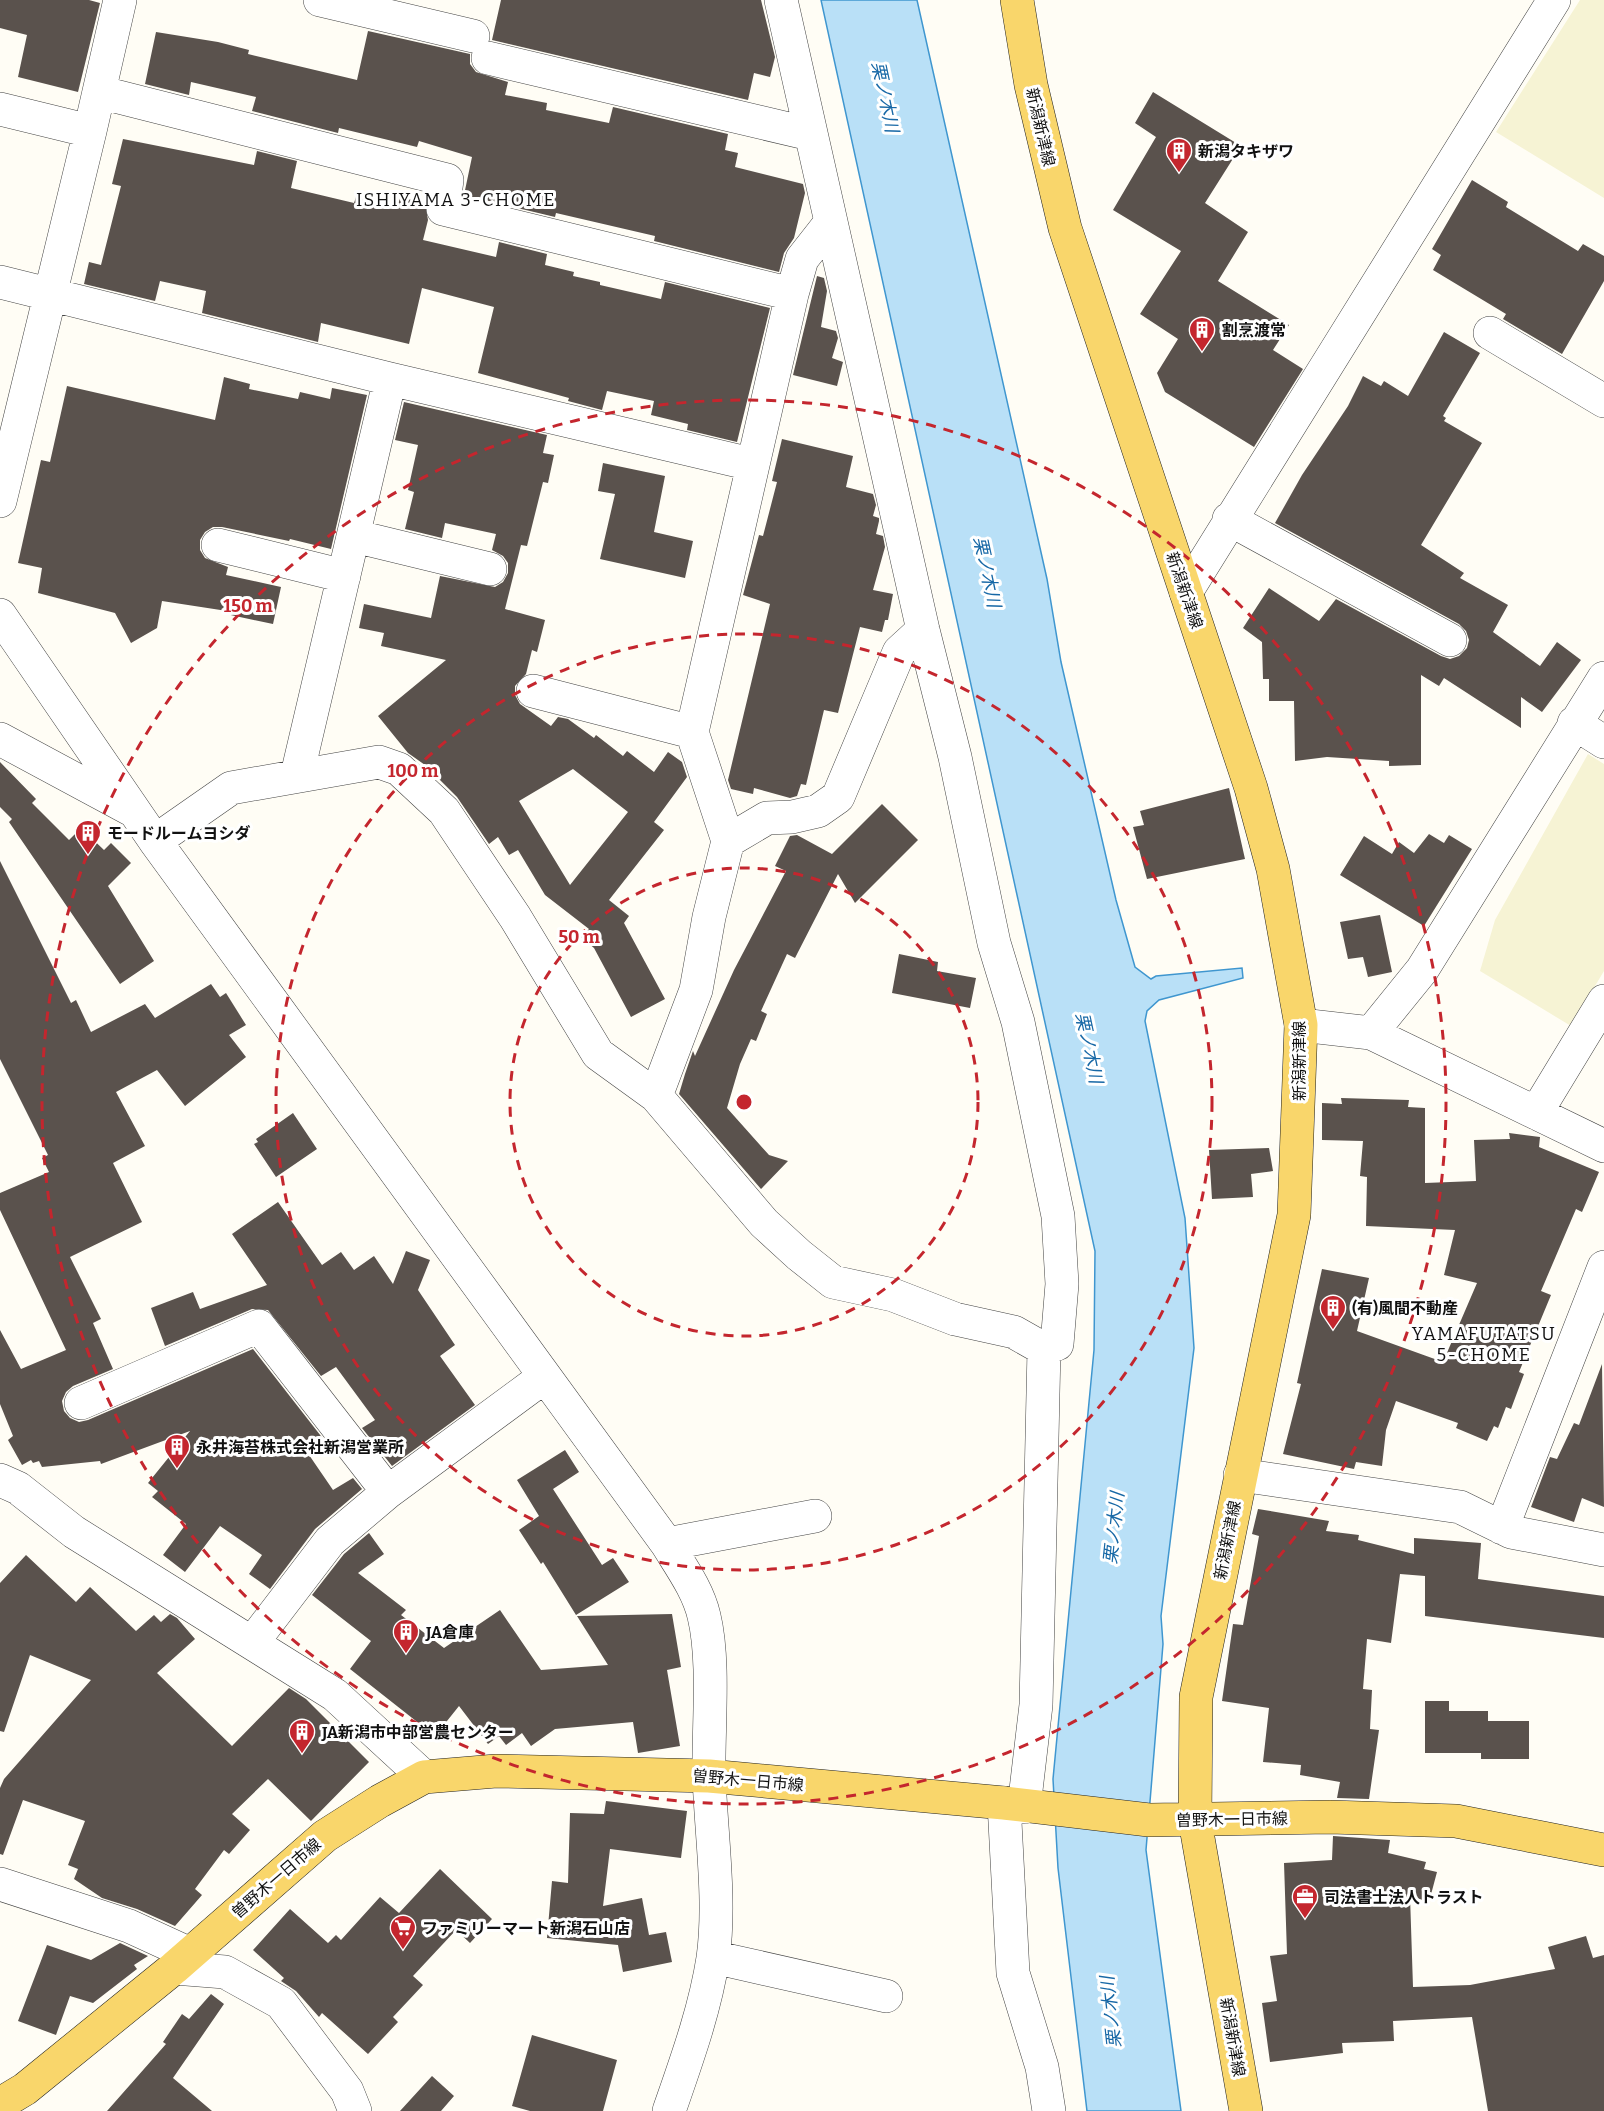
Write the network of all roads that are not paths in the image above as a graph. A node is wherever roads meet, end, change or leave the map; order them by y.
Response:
1 (120, 0) edge
2 (320, 0) edge
3 (781, 0) edge
4 (1017, 0) edge
5 (1554, 0) edge
6 (99, 92) junction
7 (0, 109) edge
8 (90, 131) junction
9 (810, 134) junction
10 (831, 222) junction
11 (0, 282) edge
12 (49, 294) junction
13 (792, 294) junction
14 (1490, 333) dead end
15 (390, 379) junction
16 (1604, 400) edge
17 (752, 464) junction
18 (0, 501) edge
19 (1229, 519) junction
20 (354, 536) junction
21 (218, 545) dead end
22 (490, 569) dead end
23 (344, 576) junction
24 (1186, 592) junction
25 (0, 615) edge
26 (923, 630) junction
27 (1450, 640) dead end
28 (1604, 678) edge
29 (533, 691) dead end
30 (1574, 723) junction
31 (692, 732) junction
32 (1, 741) edge
33 (1604, 742) edge
34 (297, 776) junction
35 (138, 814) junction
36 (156, 841) junction
37 (728, 841) junction
38 (1604, 1000) edge
39 (1301, 1025) junction
40 (1371, 1033) junction
41 (656, 1096) junction
42 (1536, 1113) junction
43 (1604, 1146) edge
44 (1604, 1267) edge
45 (1044, 1349) junction
46 (544, 1377) junction
47 (81, 1402) dead end
48 (0, 1459) edge
49 (1240, 1475) junction
50 (9, 1484) edge
51 (388, 1492) junction
52 (815, 1516) dead end
53 (1502, 1528) junction
54 (667, 1544) junction
55 (1604, 1550) edge
56 (252, 1643) junction
57 (709, 1776) junction
58 (424, 1777) junction
59 (1025, 1806) junction
60 (1195, 1821) junction
61 (1604, 1850) edge
62 (0, 1884) edge
63 (713, 1957) junction
64 (182, 1961) junction
65 (886, 1996) dead end
66 (0, 2104) edge
67 (355, 2111) edge
68 (669, 2111) edge
69 (1049, 2111) edge
70 (1246, 2111) edge

1 - 6 street
2 - 9 street
3 - 9 street
4 - 24 main road, 新潟新津線
5 - 19 street
6 - 8 street
6 - 13 street
7 - 8 street
8 - 12 street
9 - 10 street
10 - 13 street
10 - 26 street
11 - 12 street
12 - 15 street
12 - 18 street
13 - 17 street
14 - 16 street
15 - 17 street
15 - 20 street
17 - 31 street
19 - 24 street
19 - 27 street
20 - 22 street
20 - 23 street
21 - 23 street
23 - 34 street
24 - 39 main road, 新潟新津線
25 - 35 street
26 - 37 street
26 - 45 street
28 - 30 street
29 - 31 street
30 - 33 street
30 - 40 street
31 - 37 street
32 - 35 street
34 - 36 street
34 - 41 street
35 - 36 street
36 - 46 street
37 - 41 street
38 - 42 street
39 - 40 street
39 - 49 main road, 新潟新津線
40 - 42 street
41 - 45 street
42 - 43 street
44 - 53 street
45 - 59 street
46 - 51 street
46 - 54 street
47 - 51 street
48 - 50 street
49 - 53 street
49 - 60 main road, 新潟新津線
50 - 56 street
51 - 56 street
52 - 54 street
53 - 55 street
54 - 57 street
56 - 58 street
57 - 58 main road, 曽野木一日市線
57 - 59 main road, 曽野木一日市線
57 - 63 street
58 - 64 main road, 曽野木一日市線
59 - 60 main road, 曽野木一日市線
59 - 69 street
60 - 61 main road, 曽野木一日市線
60 - 70 main road, 新潟新津線
62 - 64 street
63 - 65 street
63 - 68 street
64 - 66 main road, 曽野木一日市線
64 - 67 street

